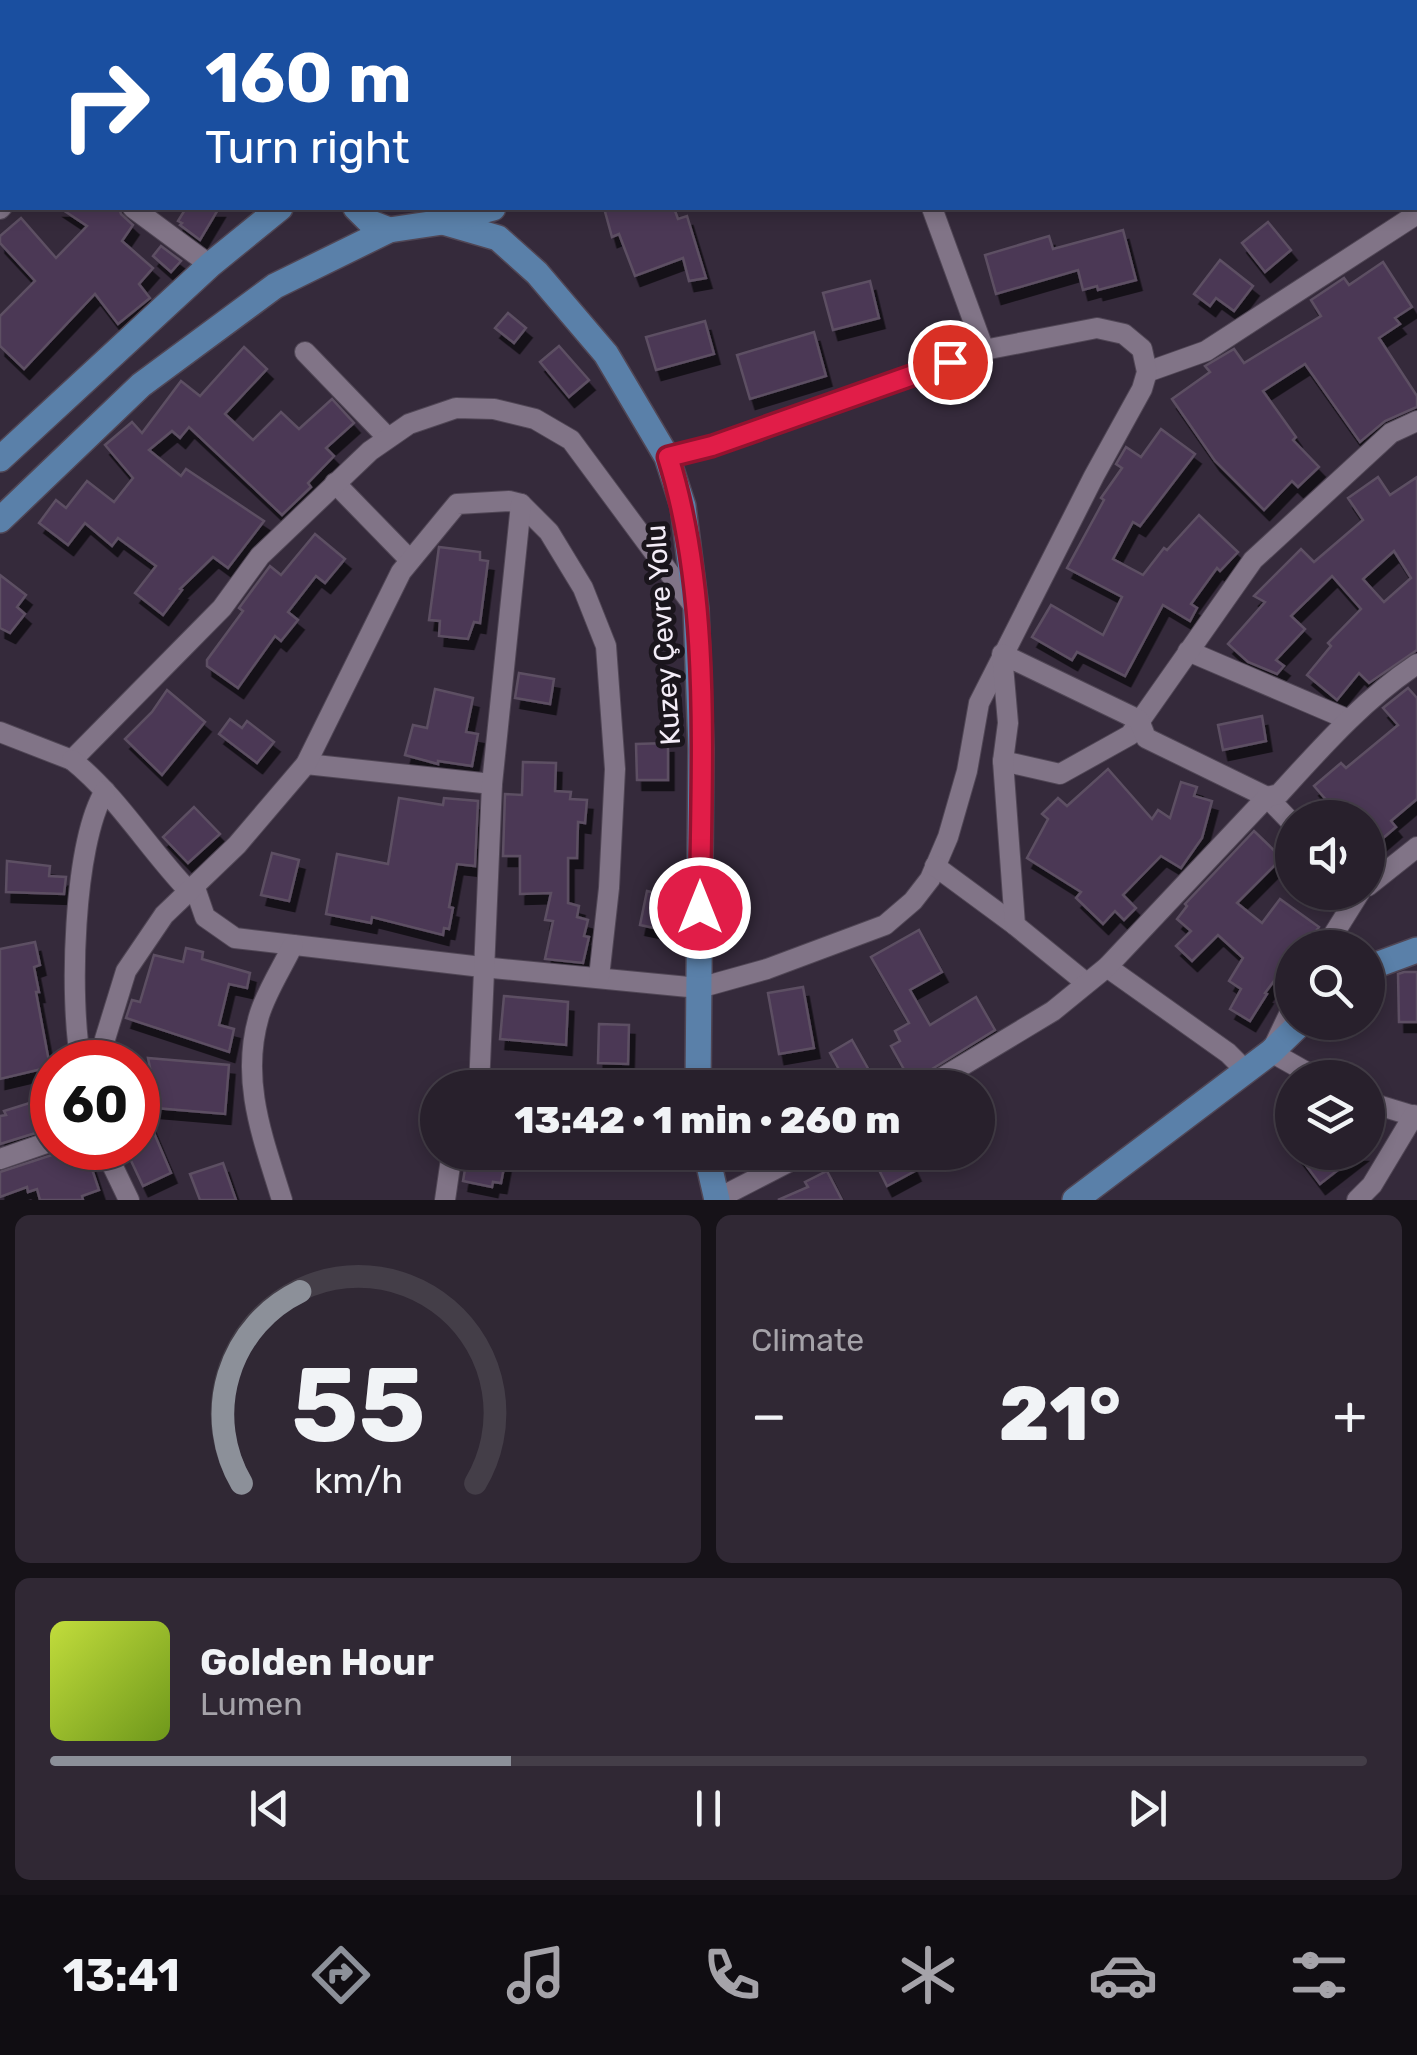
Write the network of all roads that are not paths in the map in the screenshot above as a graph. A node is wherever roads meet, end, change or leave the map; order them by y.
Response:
1 (136, 210) edge
2 (278, 210) edge
3 (358, 210) edge
4 (481, 210) edge
5 (933, 210) edge
6 (1417, 214) edge
7 (450, 215) edge
8 (389, 230) junction
9 (210, 265) junction
10 (984, 350) junction
11 (306, 352) dead end
12 (1147, 372) junction
13 (1417, 421) edge
14 (388, 438) junction
15 (668, 457) junction
16 (0, 459) edge
17 (336, 484) junction
18 (521, 504) junction
19 (0, 520) edge
20 (410, 560) junction
21 (696, 608) junction
22 (1188, 651) junction
23 (1002, 654) junction
24 (1417, 664) edge
25 (1347, 719) junction
26 (1138, 720) junction
27 (0, 732) edge
28 (72, 760) junction
29 (1003, 761) junction
30 (306, 764) junction
31 (492, 784) junction
32 (105, 791) junction
33 (1267, 797) junction
34 (1275, 805) edge
35 (1417, 847) edge
36 (935, 866) junction
37 (1385, 872) edge
38 (195, 888) junction
39 (1015, 925) junction
40 (293, 945) junction
41 (1417, 950) edge
42 (1385, 962) edge
43 (482, 967) junction
44 (1107, 967) junction
45 (600, 976) junction
46 (1085, 982) junction
47 (700, 988) junction
48 (80, 1040) edge
49 (105, 1040) edge
50 (1277, 1040) edge
51 (1283, 1040) edge
52 (1271, 1052) junction
53 (1285, 1060) edge
54 (479, 1070) edge
55 (698, 1070) edge
56 (954, 1070) edge
57 (1246, 1071) junction
58 (1385, 1107) edge
59 (1415, 1116) edge
60 (30, 1149) edge
61 (0, 1159) edge
62 (115, 1170) edge
63 (449, 1170) edge
64 (710, 1170) edge
65 (774, 1170) edge
66 (129, 1200) edge
67 (282, 1200) edge
68 (445, 1200) edge
69 (717, 1200) edge
70 (1074, 1200) edge
71 (1357, 1200) edge

1 - 9 street
2 - 9 main road
3 - 8 main road
4 - 7 main road
5 - 10 street
6 - 12 street
7 - 8 main road
7 - 15 main road, Kuzey Çevre Yolu
8 - 19 main road
9 - 16 main road
10 - 12 street
10 - 15 street
11 - 14 street
12 - 23 street
13 - 22 street
14 - 17 street
14 - 21 street
15 - 21 main road, Kuzey Çevre Yolu
17 - 20 street
17 - 28 street
18 - 20 street
18 - 31 street
18 - 45 street
20 - 30 street
21 - 47 main road, Kuzey Çevre Yolu
22 - 25 street
22 - 26 street
23 - 26 street
23 - 29 street
23 - 36 street
24 - 25 street
25 - 33 street
26 - 29 street
26 - 33 street
27 - 28 street
28 - 32 street
29 - 39 street
30 - 31 street
30 - 38 street
31 - 43 street
32 - 38 street
32 - 48 street
33 - 34 street
33 - 44 street
35 - 37 street
36 - 39 street
36 - 47 street
38 - 40 street
38 - 49 street
39 - 46 street
40 - 43 street
40 - 67 street
41 - 42 main road
43 - 45 street
43 - 54 street
44 - 46 street
44 - 57 street
45 - 47 street
46 - 56 street
47 - 55 main road, Kuzey Çevre Yolu
50 - 52 street
51 - 52 main road
52 - 53 street
52 - 57 main road
57 - 70 main road
58 - 59 street
59 - 71 street
60 - 61 street
62 - 66 street
63 - 68 street
64 - 69 main road
65 - 69 street

